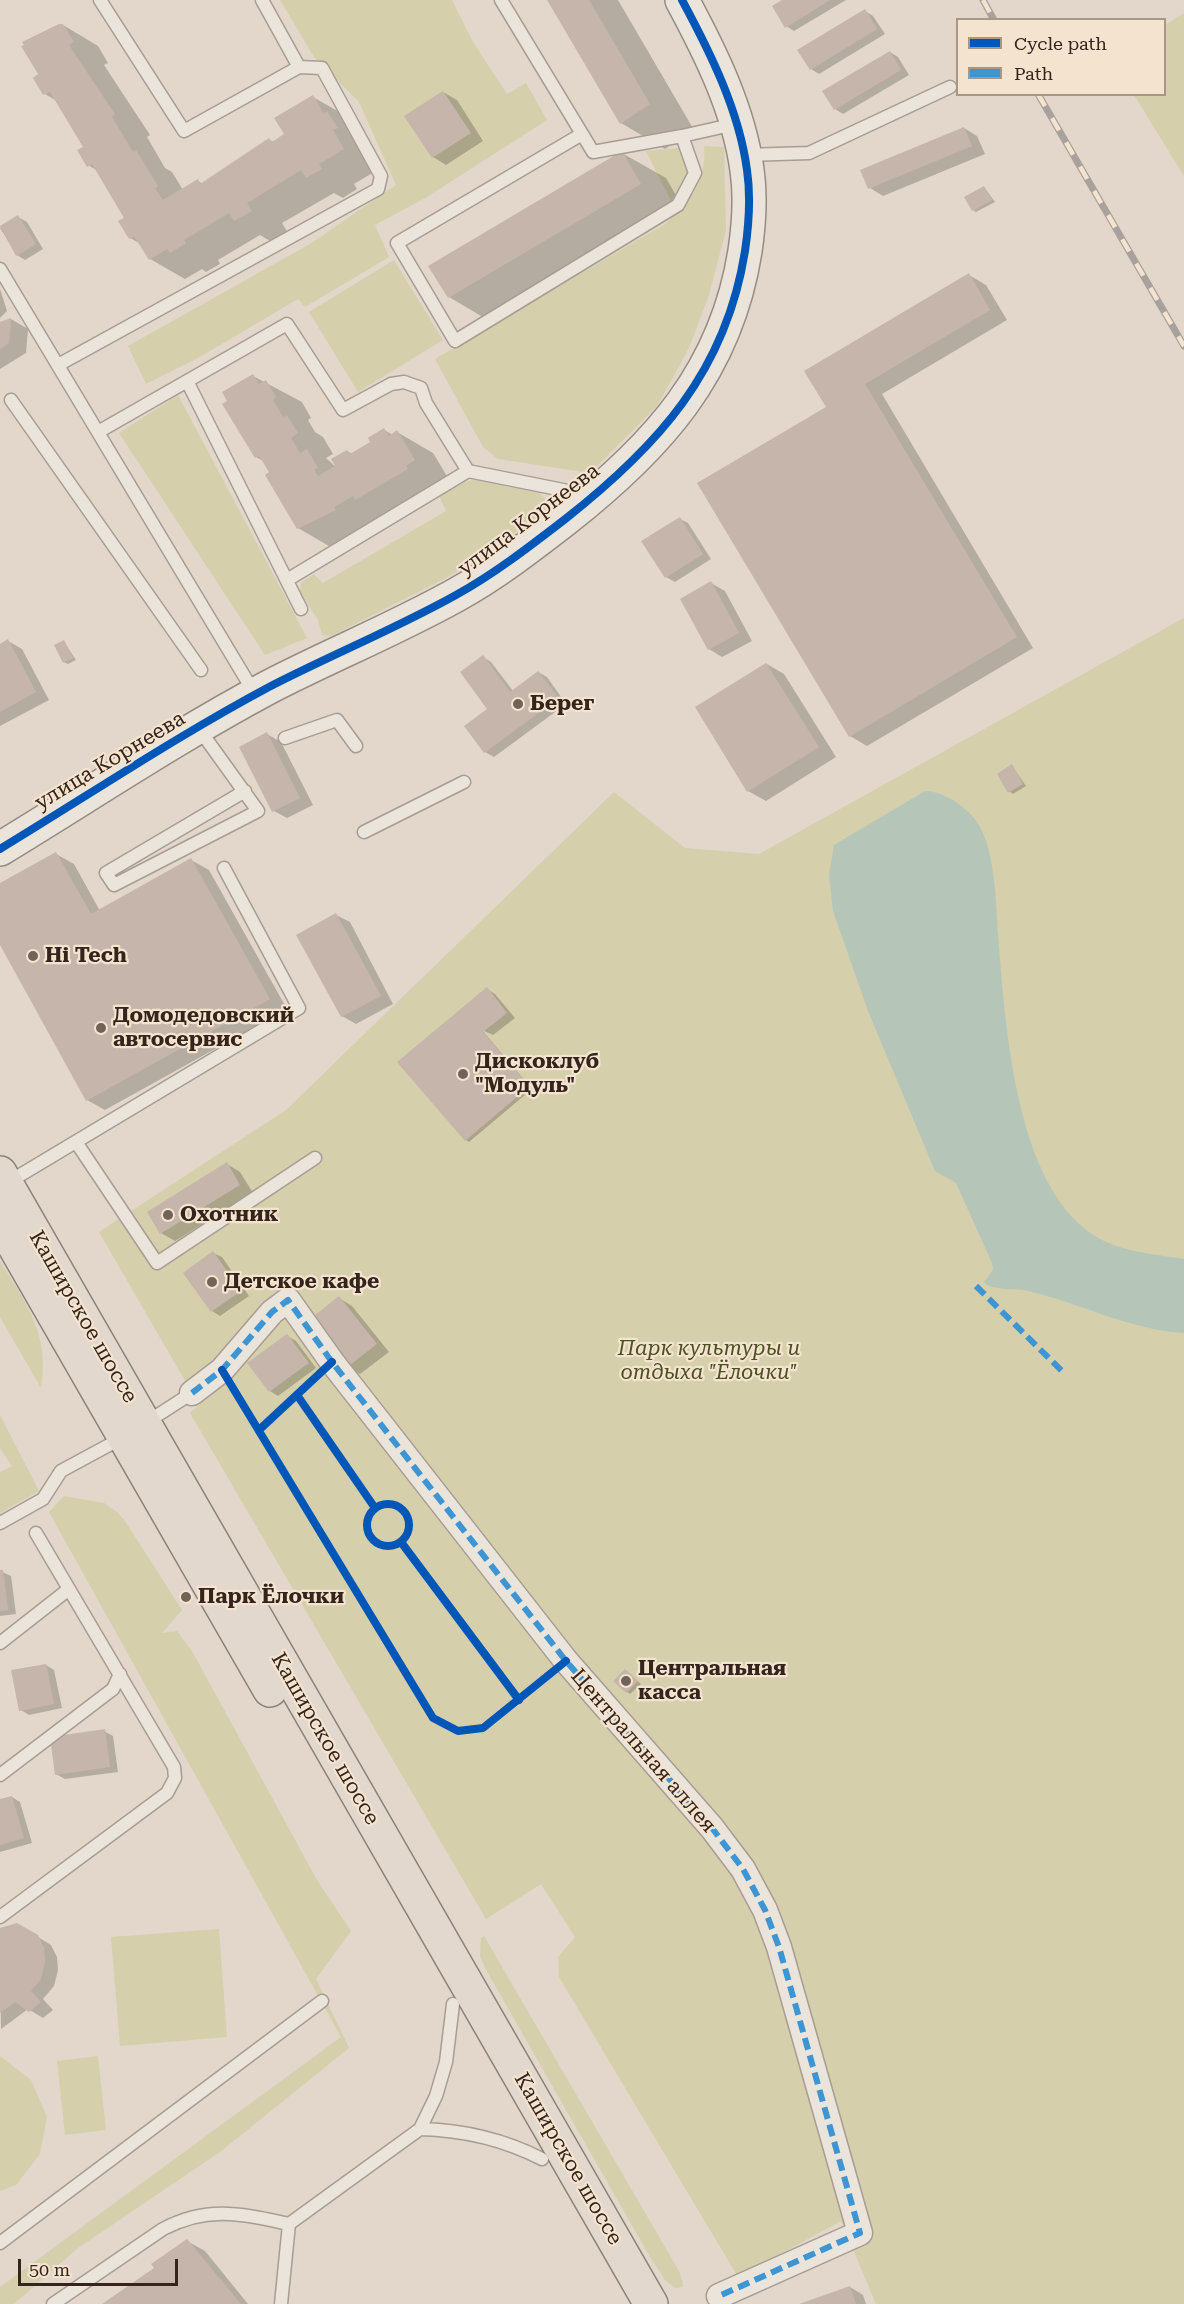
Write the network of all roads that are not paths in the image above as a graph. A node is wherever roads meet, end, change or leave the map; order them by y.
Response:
1 (100, 0) edge
2 (262, 0) edge
3 (501, 0) edge
4 (682, 0) edge
5 (299, 67) junction
6 (950, 87) dead end
7 (736, 124) junction
8 (582, 134) junction
9 (682, 136) junction
10 (744, 155) junction
11 (0, 269) edge
12 (58, 365) junction
13 (187, 381) junction
14 (10, 400) dead end
15 (98, 432) junction
16 (468, 471) junction
17 (586, 502) junction
18 (287, 580) junction
19 (301, 609) dead end
20 (201, 670) dead end
21 (255, 695) junction
22 (198, 728) junction
23 (285, 738) dead end
24 (356, 746) dead end
25 (464, 782) dead end
26 (245, 791) junction
27 (364, 832) dead end
28 (0, 849) edge
29 (224, 868) dead end
30 (76, 1142) junction
31 (315, 1158) dead end
32 (3, 1178) edge
33 (0, 1221) edge
34 (192, 1393) joint
35 (134, 1431) junction
36 (0, 1523) edge
37 (36, 1533) dead end
38 (69, 1589) junction
39 (0, 1642) edge
40 (120, 1674) junction
41 (0, 1774) edge
42 (0, 1917) edge
43 (322, 2001) dead end
44 (453, 2004) junction
45 (420, 2129) junction
46 (542, 2159) junction
47 (289, 2224) junction
48 (0, 2243) edge
49 (719, 2296) dead end
50 (53, 2304) edge
51 (280, 2304) edge
52 (625, 2304) edge
53 (651, 2304) edge

1 - 5 lane
2 - 5 lane
3 - 8 lane
4 - 7 street, улица Корнеева
5 - 12 lane
6 - 10 lane
7 - 9 lane
7 - 10 street, улица Корнеева
8 - 9 lane
8 - 9 lane
10 - 17 street, улица Корнеева
11 - 12 lane
12 - 15 lane
13 - 15 lane
13 - 16 lane
13 - 18 lane
14 - 20 lane
15 - 21 lane
16 - 17 lane
16 - 18 lane
17 - 21 street, улица Корнеева
18 - 19 lane
21 - 22 street, улица Корнеева
22 - 26 lane
22 - 28 street, улица Корнеева
23 - 24 lane
25 - 27 lane
26 - 26 lane
29 - 30 lane
30 - 31 lane
30 - 32 lane
32 - 35 main road, Каширское шоссе
33 - 35 main road, Каширское шоссе
34 - 35 lane
34 - 49 street, Центральная аллея
35 - 36 lane
35 - 44 main road, Каширское шоссе
35 - 53 main road, Каширское шоссе
37 - 38 lane
38 - 39 lane
38 - 40 lane
40 - 41 lane
40 - 42 lane
43 - 48 lane
44 - 45 lane
44 - 46 main road, Каширское шоссе
45 - 46 lane
45 - 47 lane
46 - 52 main road, Каширское шоссе
47 - 50 lane
47 - 51 lane

